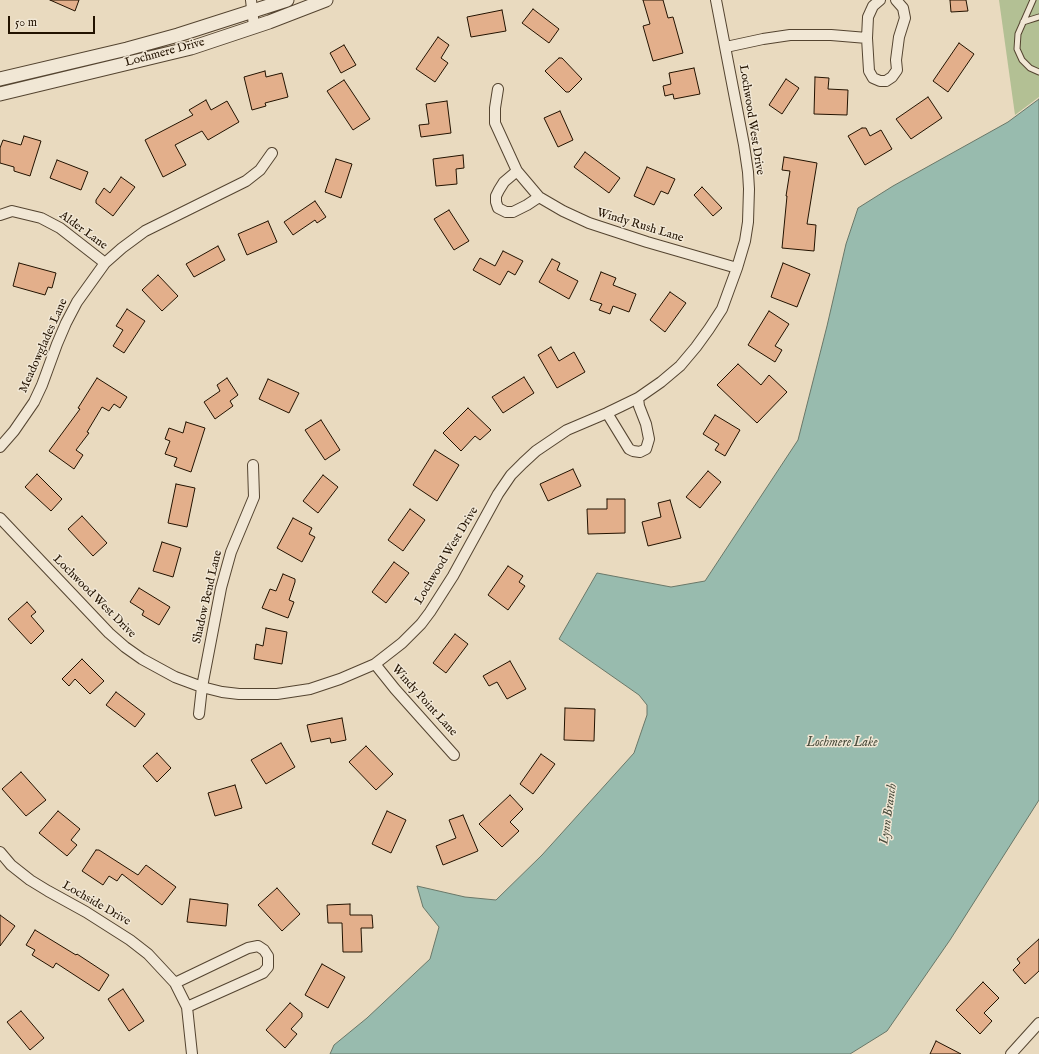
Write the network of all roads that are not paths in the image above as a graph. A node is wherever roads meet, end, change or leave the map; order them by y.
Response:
1 (287, 0) edge
2 (326, 0) edge
3 (716, 0) edge
4 (880, 0) edge
5 (896, 0) edge
6 (1033, 0) edge
7 (251, 6) edge
8 (1039, 17) edge
9 (1023, 22) junction
10 (254, 26) junction
11 (867, 38) junction
12 (726, 47) junction
13 (1039, 72) edge
14 (0, 79) edge
15 (498, 89) dead end
16 (0, 94) edge
17 (272, 153) dead end
18 (517, 171) junction
19 (539, 197) junction
20 (0, 216) edge
21 (105, 263) junction
22 (737, 268) junction
23 (638, 398) junction
24 (607, 413) junction
25 (0, 447) edge
26 (253, 465) dead end
27 (0, 518) edge
28 (375, 664) junction
29 (202, 687) junction
30 (199, 714) dead end
31 (454, 755) dead end
32 (0, 852) edge
33 (175, 983) junction
34 (187, 1007) junction
35 (1039, 1023) edge
36 (192, 1054) edge
37 (1011, 1054) edge

1 - 7 street, Lochmere Drive
2 - 10 street, Lochmere Drive
3 - 12 street, Lochwood West Drive
4 - 11 street
5 - 11 street
6 - 9 lane
7 - 10 street
7 - 14 street, Lochmere Drive
8 - 9 lane
9 - 13 lane
10 - 16 street, Lochmere Drive
11 - 12 street
12 - 22 street, Lochwood West Drive
15 - 18 street, Windy Rush Lane
17 - 21 street, Meadowglades Lane
18 - 19 street, Windy Rush Lane
18 - 19 street
19 - 22 street, Windy Rush Lane
20 - 21 street, Alder Lane
21 - 25 street, Meadowglades Lane
22 - 23 street, Lochwood West Drive
23 - 24 street, Lochwood West Drive
23 - 24 street
24 - 28 street, Lochwood West Drive
26 - 29 street, Shadow Bend Lane
27 - 29 street, Lochwood West Drive
28 - 29 street, Lochwood West Drive
28 - 31 street, Windy Point Lane
29 - 30 street, Shadow Bend Lane
32 - 33 street, Lochside Drive
33 - 34 street, Lochside Drive
33 - 34 street
34 - 36 street, Lochside Drive
35 - 37 street

